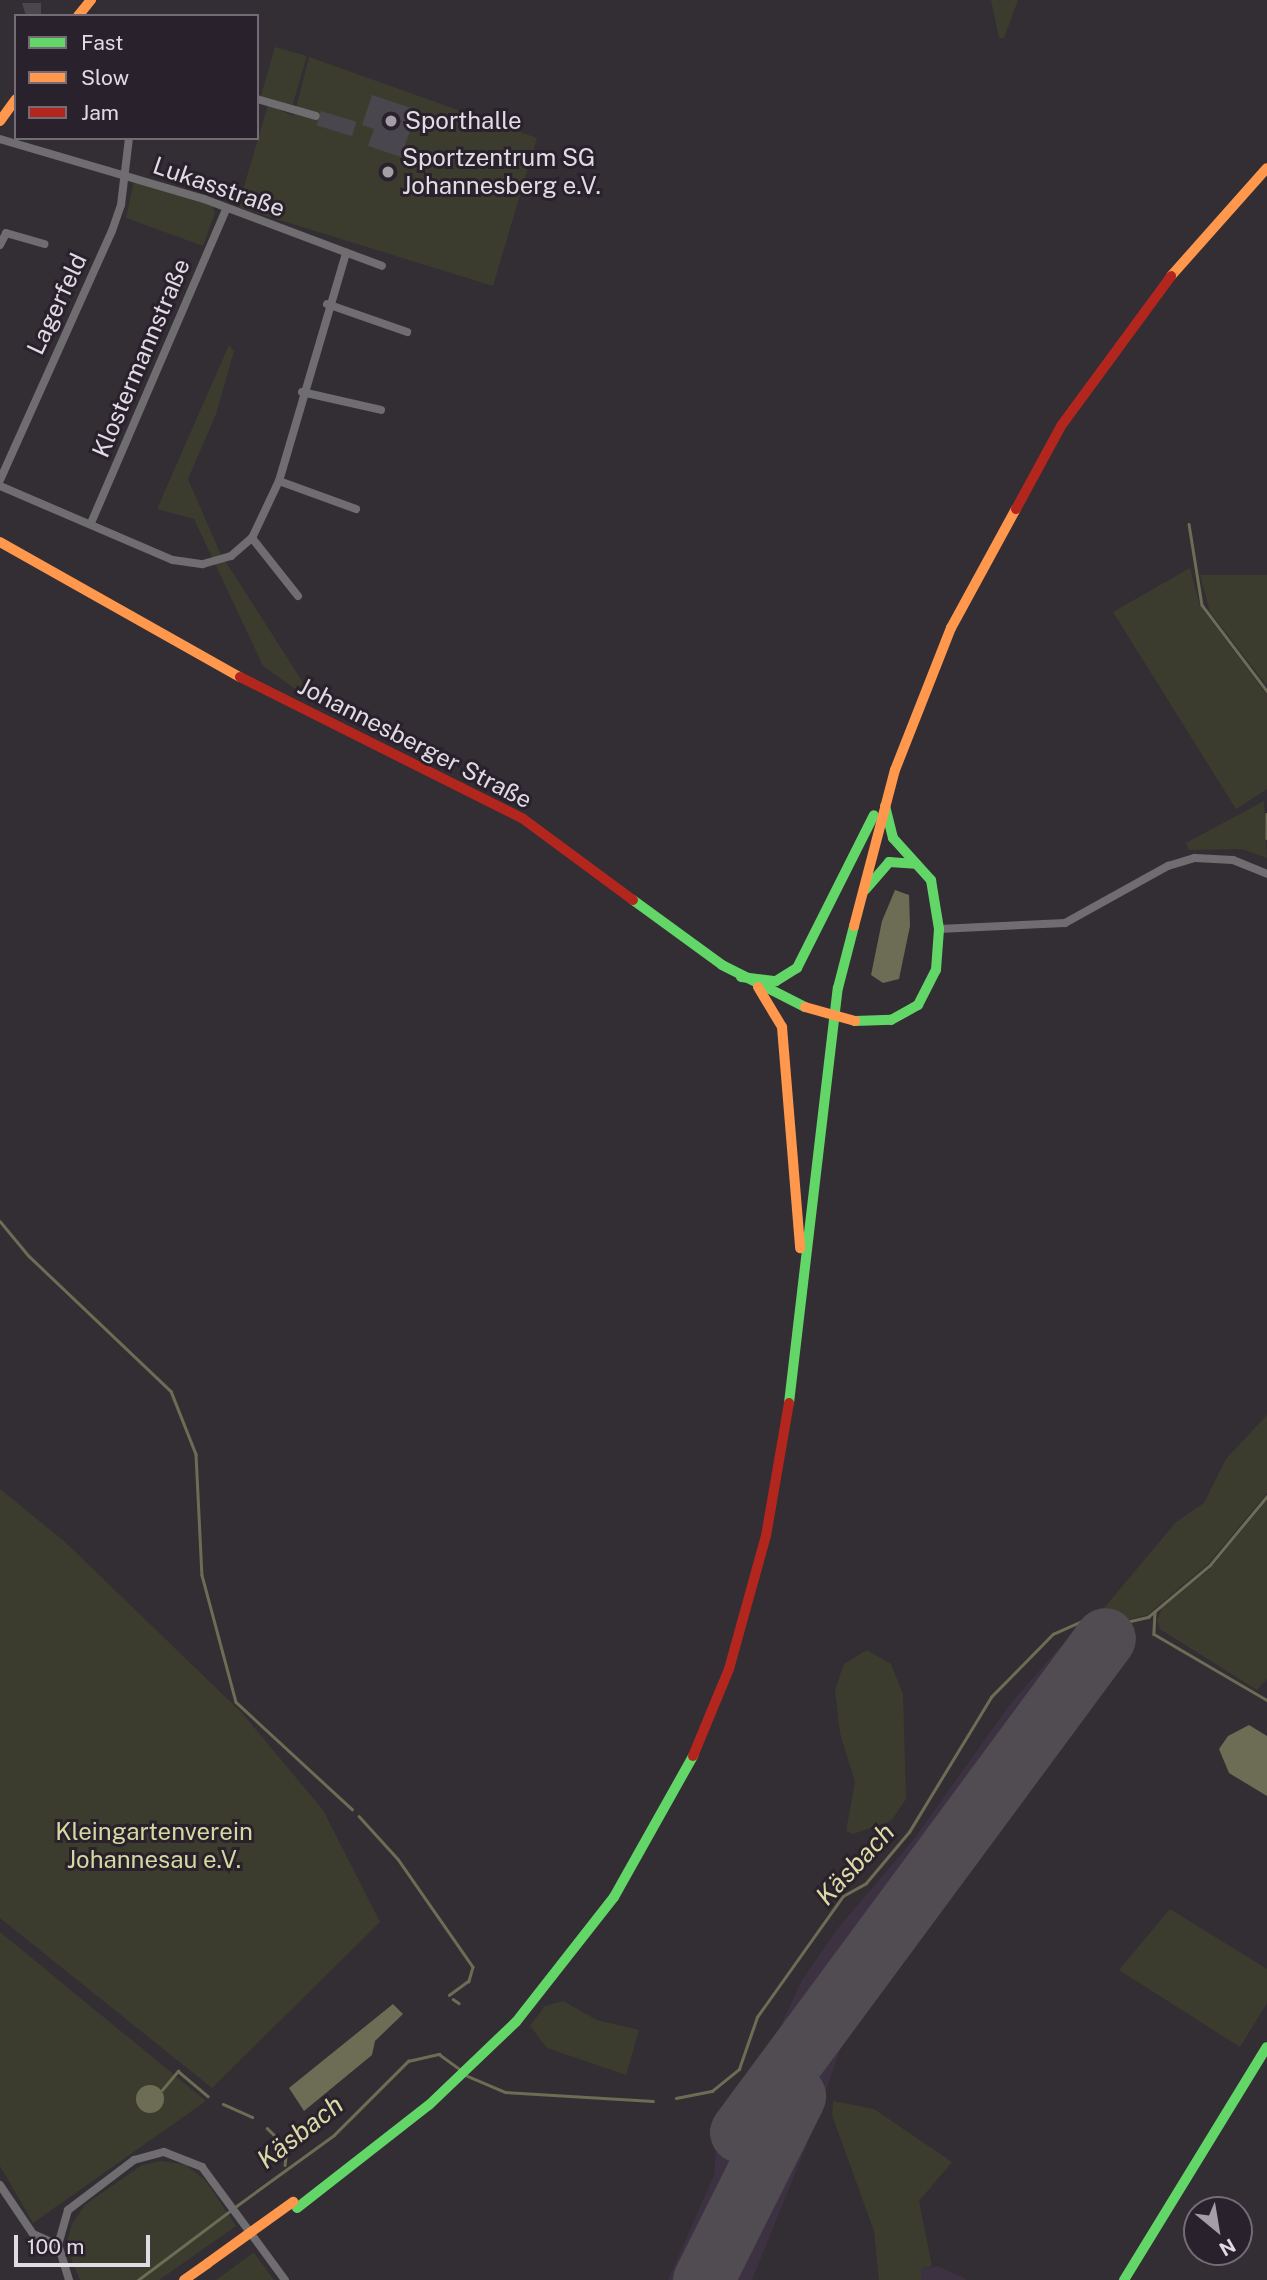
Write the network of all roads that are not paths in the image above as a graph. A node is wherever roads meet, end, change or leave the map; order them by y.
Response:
1 (91, 0) edge
2 (80, 14) edge
3 (259, 100) edge
4 (14, 102) edge
5 (316, 116) dead end
6 (0, 121) edge
7 (0, 139) edge
8 (129, 140) edge
9 (1267, 168) edge
10 (122, 174) junction
11 (226, 209) junction
12 (44, 244) dead end
13 (0, 245) edge
14 (346, 253) junction
15 (382, 266) dead end
16 (327, 304) junction
17 (407, 332) dead end
18 (302, 392) junction
19 (381, 410) dead end
20 (0, 480) edge
21 (279, 481) junction
22 (0, 486) edge
23 (356, 509) dead end
24 (91, 523) junction
25 (252, 538) junction
26 (0, 542) edge
27 (299, 596) dead end
28 (895, 770) junction
29 (885, 803) junction
30 (922, 867) junction
31 (1267, 874) edge
32 (855, 909) junction
33 (939, 929) junction
34 (741, 977) junction
35 (758, 987) junction
36 (800, 1297) junction
37 (1267, 2047) edge
38 (0, 2185) edge
39 (58, 2245) junction
40 (210, 2265) junction
41 (69, 2280) edge
42 (184, 2280) edge
43 (194, 2280) edge
44 (285, 2280) edge
45 (1124, 2280) edge

1 - 2 main road
3 - 5 street
4 - 6 main road
7 - 10 street, Lukasstraße
8 - 10 street, Lagerfeld
9 - 28 main road
10 - 11 street, Lukasstraße
10 - 20 street, Lagerfeld
11 - 14 street, Lukasstraße
11 - 24 street, Klostermannstraße
12 - 13 street
14 - 15 street, Lukasstraße
14 - 16 street
16 - 17 street
16 - 18 street
18 - 19 street
18 - 21 street
21 - 23 street
21 - 25 street
22 - 24 street
24 - 25 street
25 - 27 street
26 - 34 main road, Johannesberger Straße
28 - 29 main road
28 - 34 main road
29 - 30 main road
29 - 32 main road
30 - 32 main road
30 - 33 main road, Johannesberger Straße
31 - 33 street
32 - 36 main road
33 - 35 main road, Johannesberger Straße, bridge
34 - 35 main road, Johannesberger Straße
35 - 36 main road
36 - 40 main road, bridge
37 - 45 main road
38 - 39 street
39 - 41 street
39 - 44 street
40 - 42 main road
40 - 43 main road

